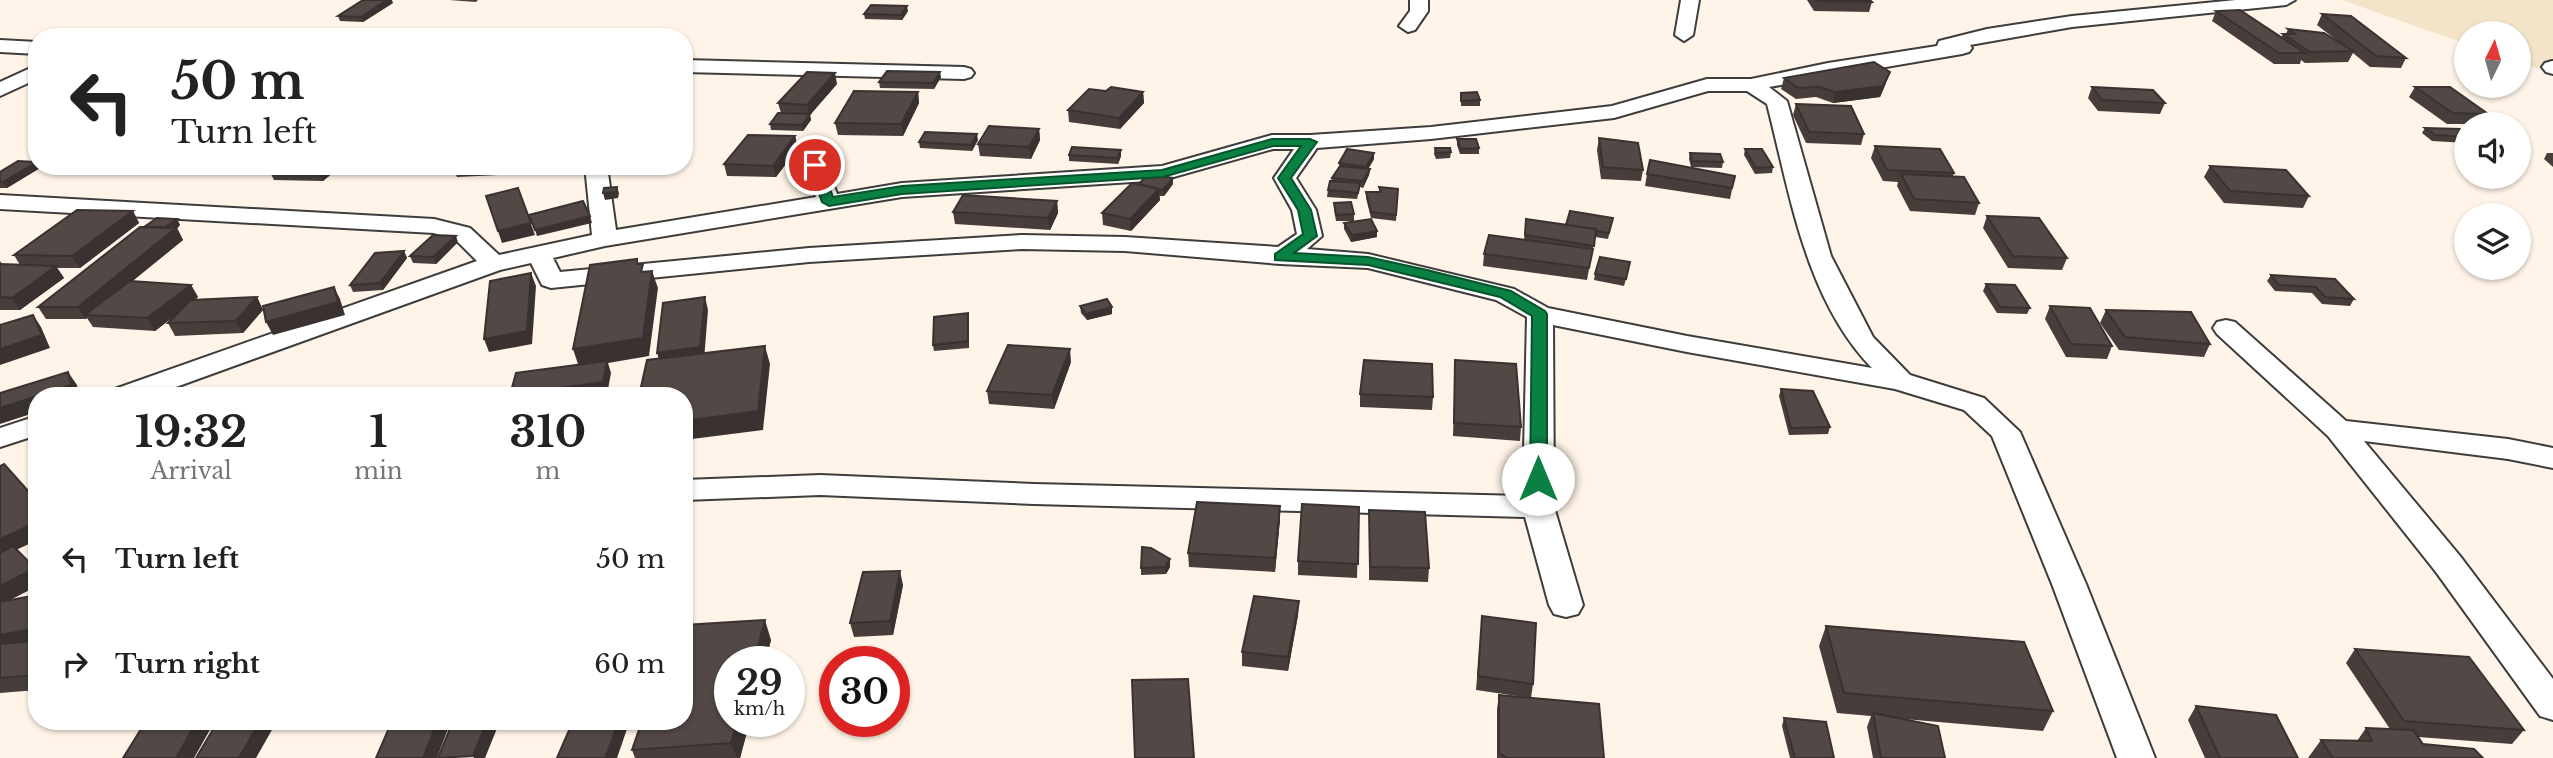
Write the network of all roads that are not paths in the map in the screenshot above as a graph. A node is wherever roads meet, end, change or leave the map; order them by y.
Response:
1 (1419, 0) edge
2 (1690, 0) edge
3 (2286, 0) edge
4 (1408, 26) dead end
5 (1684, 35) dead end
6 (0, 46) edge
7 (28, 48) edge
8 (693, 66) edge
9 (964, 73) dead end
10 (28, 76) edge
11 (1751, 85) junction
12 (0, 90) edge
13 (1310, 142) junction
14 (808, 147) dead end
15 (597, 175) edge
16 (0, 202) edge
17 (829, 202) junction
18 (605, 239) junction
19 (539, 254) junction
20 (1280, 257) junction
21 (493, 264) junction
22 (1539, 314) junction
23 (2226, 328) dead end
24 (1900, 381) junction
25 (147, 387) edge
26 (28, 428) edge
27 (2338, 429) junction
28 (0, 439) edge
29 (2553, 458) edge
30 (693, 491) edge
31 (1538, 507) junction
32 (1566, 605) dead end
33 (2553, 706) edge
34 (2136, 758) edge

1 - 4 street
2 - 5 street
3 - 11 street
6 - 7 street
8 - 9 street
10 - 12 street
11 - 13 street
11 - 24 street
13 - 17 street
13 - 20 street
14 - 17 street
15 - 18 street
16 - 21 street
17 - 18 street
18 - 19 street
19 - 20 street
19 - 21 street
20 - 22 street
21 - 25 street
22 - 24 street
22 - 31 street
23 - 27 street
24 - 34 street
26 - 28 street
27 - 29 street
27 - 33 street
30 - 31 street
31 - 32 street

